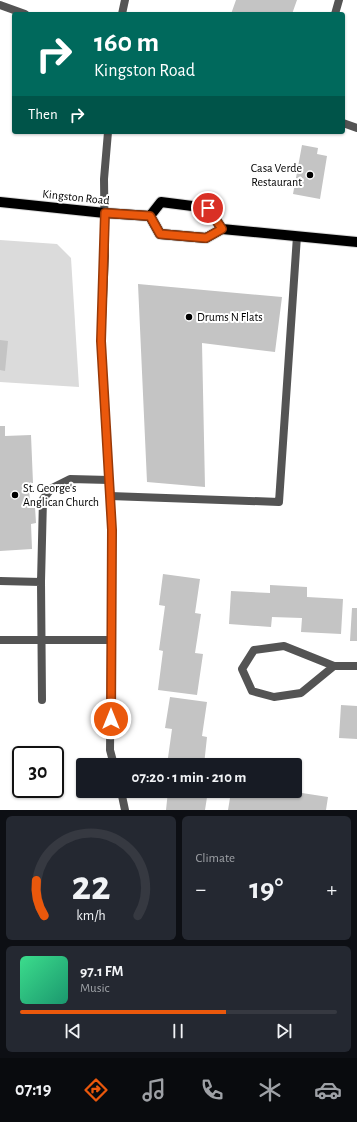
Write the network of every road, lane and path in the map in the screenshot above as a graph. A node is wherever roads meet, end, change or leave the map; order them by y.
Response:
1 (124, 0) edge
2 (339, 0) edge
3 (0, 5) edge
4 (19, 12) edge
5 (122, 12) edge
6 (336, 12) edge
7 (345, 124) edge
8 (357, 128) edge
9 (108, 134) edge
10 (0, 202) edge
11 (105, 213) junction
12 (150, 216) junction
13 (222, 229) junction
14 (297, 236) junction
15 (357, 242) edge
16 (109, 480) junction
17 (110, 496) junction
18 (0, 581) edge
19 (42, 582) junction
20 (0, 640) edge
21 (41, 640) junction
22 (111, 640) junction
23 (334, 666) junction
24 (357, 666) edge
25 (42, 700) dead end
26 (112, 758) edge
27 (122, 798) edge
28 (125, 810) edge

1 - 5 street
2 - 6 street
3 - 4 street
7 - 8 street
9 - 11 street
10 - 11 main road, Kingston Road
11 - 12 main road, Kingston Road
11 - 16 street
12 - 13 main road
12 - 13 main road
13 - 14 main road
14 - 15 main road
14 - 17 street
16 - 17 street
16 - 19 street
17 - 22 street
18 - 19 street
19 - 21 street
20 - 21 street
21 - 22 street
21 - 25 street
22 - 26 street
23 - 23 street
23 - 24 street
27 - 28 street

